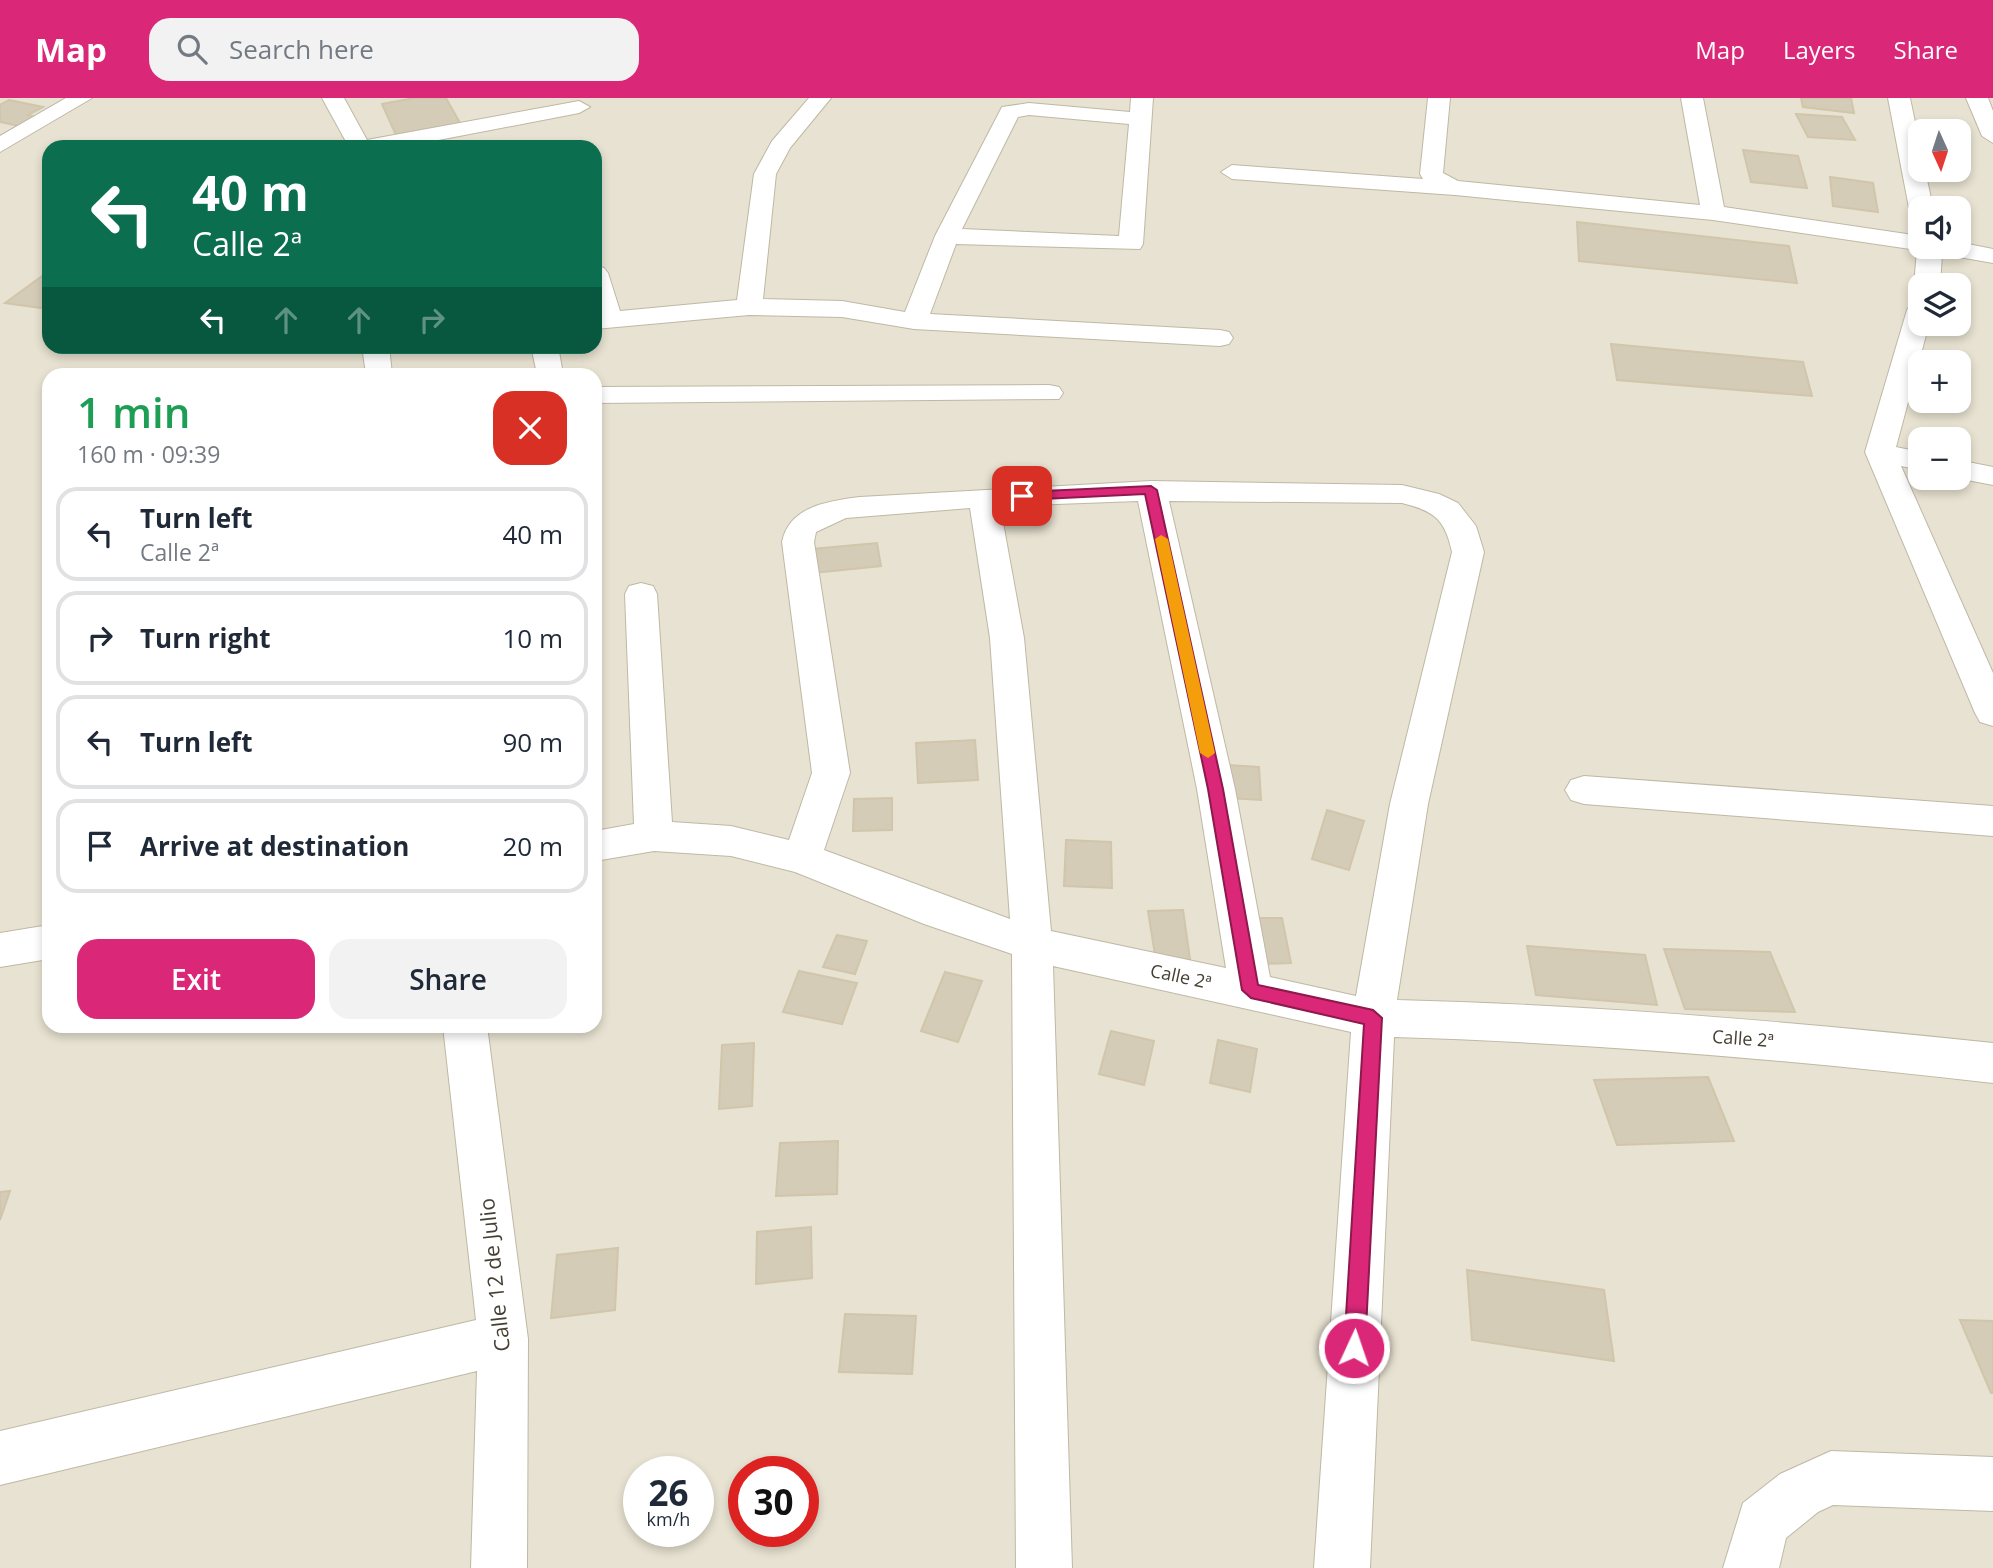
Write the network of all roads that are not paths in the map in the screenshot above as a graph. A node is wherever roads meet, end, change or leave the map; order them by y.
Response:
1 (81, 98) edge
2 (334, 98) edge
3 (820, 98) edge
4 (1439, 98) edge
5 (1692, 98) edge
6 (1899, 98) edge
7 (1977, 98) edge
8 (579, 107) dead end
9 (1141, 109) edge
10 (1993, 136) edge
11 (356, 140) edge
12 (405, 140) edge
13 (0, 145) edge
14 (1232, 172) dead end
15 (1455, 188) junction
16 (1919, 196) edge
17 (1713, 213) junction
18 (947, 236) junction
19 (1908, 241) edge
20 (1971, 252) edge
21 (1993, 256) edge
22 (749, 307) junction
23 (603, 320) edge
24 (915, 321) junction
25 (1913, 336) edge
26 (1220, 338) dead end
27 (1049, 393) dead end
28 (602, 396) edge
29 (1880, 452) junction
30 (1908, 458) edge
31 (1971, 472) edge
32 (1993, 477) edge
33 (1151, 490) junction
34 (983, 497) junction
35 (641, 594) dead end
36 (1993, 713) edge
37 (1584, 790) dead end
38 (1993, 821) edge
39 (654, 836) junction
40 (602, 845) edge
41 (802, 858) junction
42 (42, 943) edge
43 (1032, 944) junction
44 (0, 950) edge
45 (1251, 990) junction
46 (1373, 1018) junction
47 (466, 1033) edge
48 (1993, 1063) edge
49 (503, 1339) junction
50 (0, 1458) edge
51 (1993, 1484) edge
52 (499, 1568) edge
53 (1044, 1568) edge
54 (1342, 1568) edge
55 (1751, 1568) edge

1 - 13 street
2 - 11 street
3 - 22 street
4 - 15 street
5 - 17 street
6 - 16 street
7 - 10 street
8 - 12 street
9 - 18 street
9 - 18 street
14 - 15 street
15 - 17 street
17 - 19 street
18 - 24 street
20 - 21 street
22 - 23 street
22 - 24 street
24 - 26 street
25 - 29 street
27 - 28 street
29 - 30 street
29 - 36 street
31 - 32 street
33 - 34 street
33 - 45 street
33 - 46 street
34 - 41 street
34 - 43 street
35 - 39 street
37 - 38 street
39 - 40 street, Calle 2ª
39 - 41 street, Calle 2ª
41 - 43 street, Calle 2ª
42 - 44 street
43 - 45 street, Calle 2ª
43 - 53 street
45 - 46 street, Calle 2ª
46 - 48 street, Calle 2ª
46 - 54 street
47 - 49 street, Calle 12 de Julio
49 - 50 street
49 - 52 street, Calle 12 de Julio
51 - 55 street

